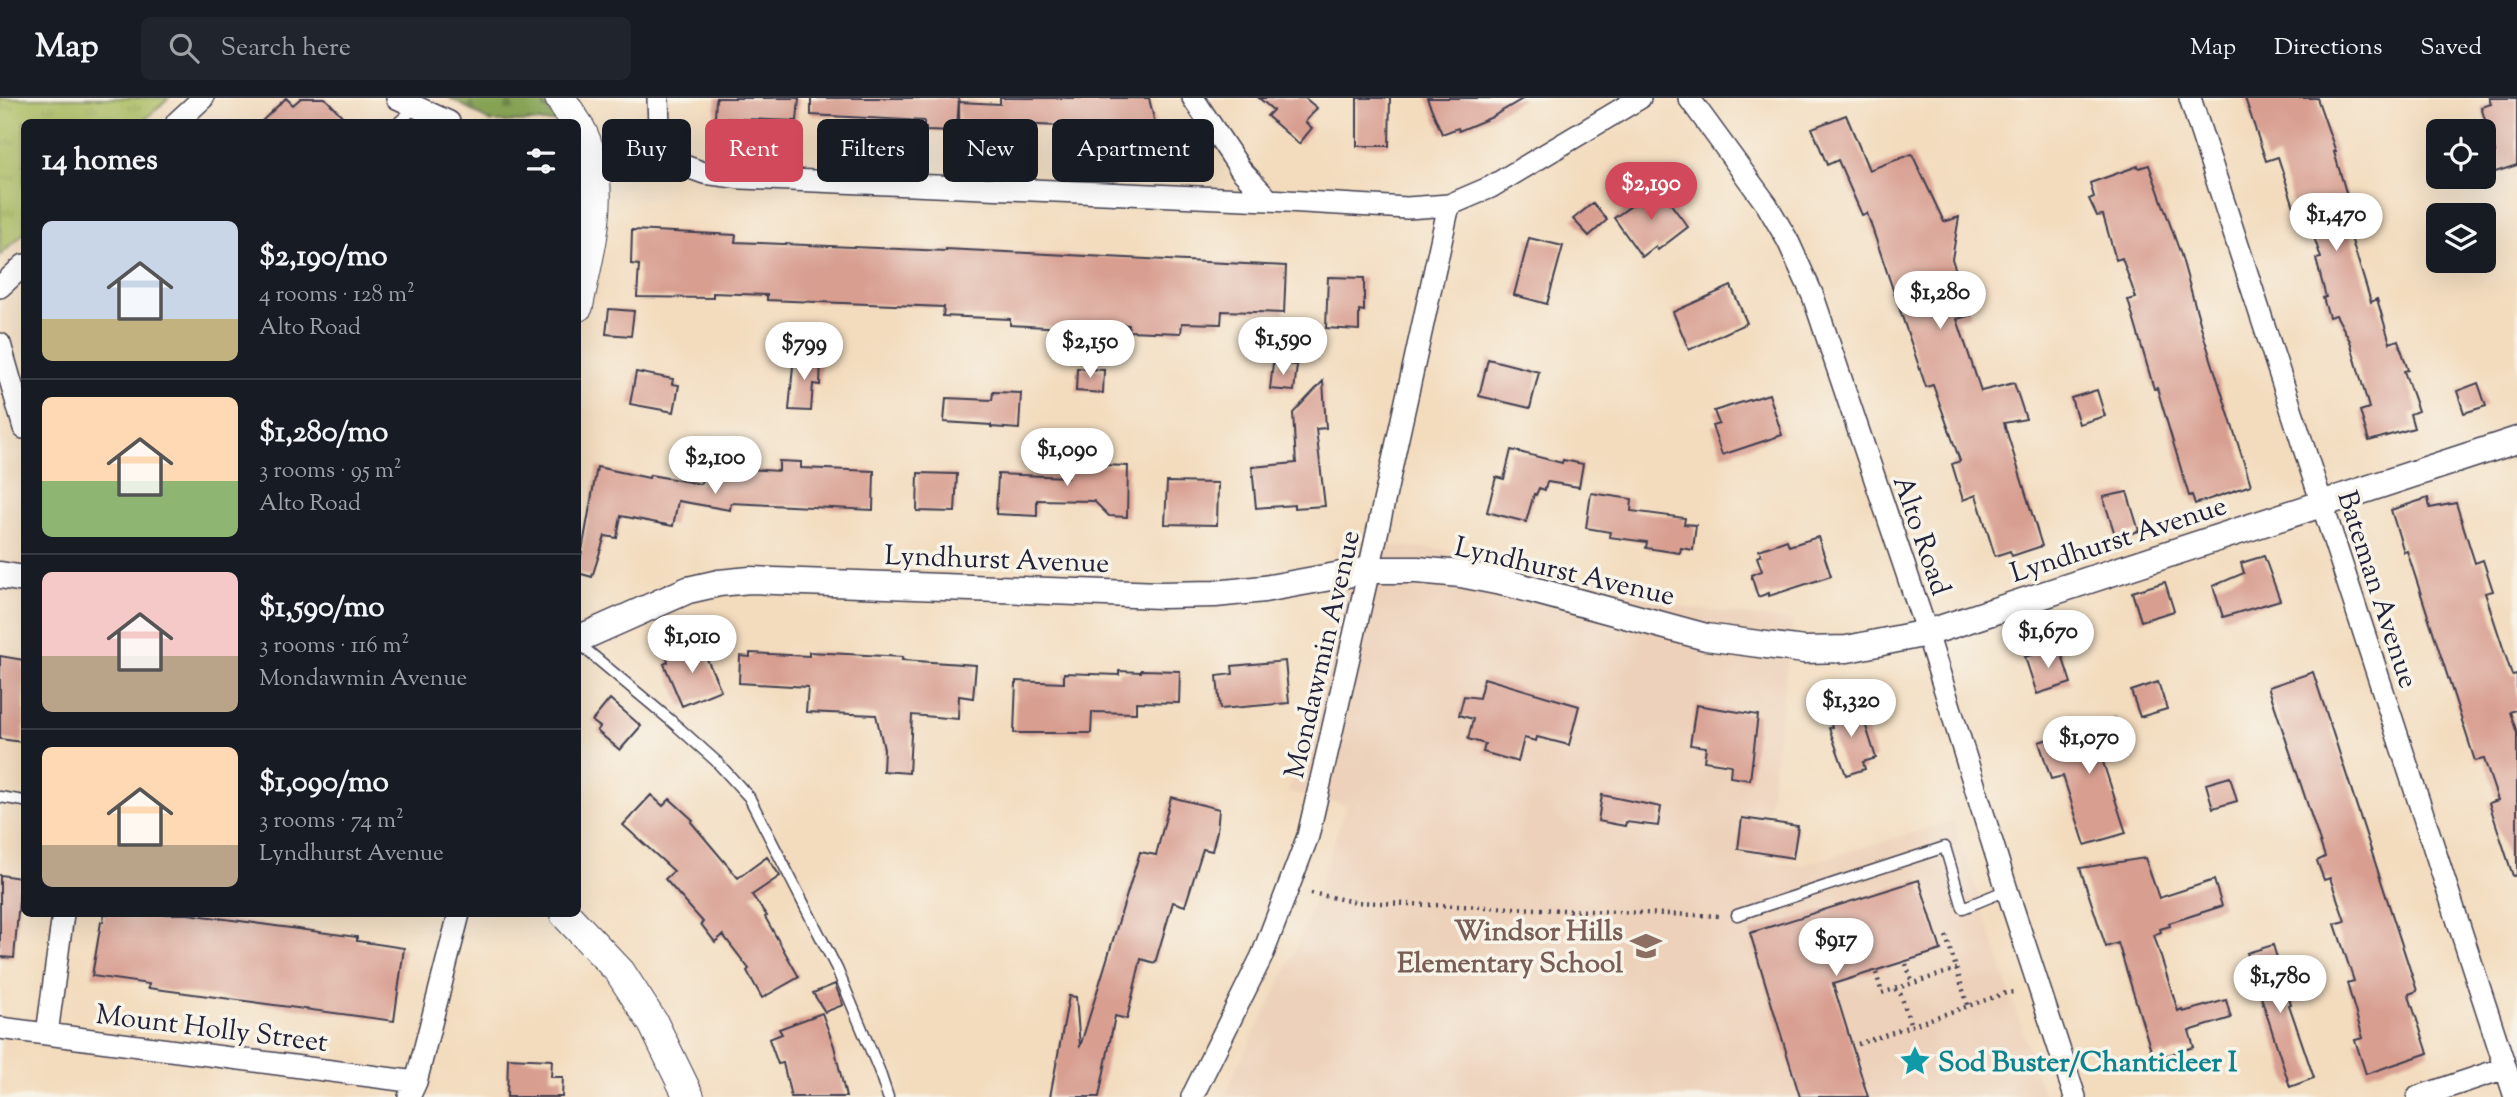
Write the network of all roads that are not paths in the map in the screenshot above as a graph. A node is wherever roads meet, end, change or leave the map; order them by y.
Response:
1 (203, 98) edge
2 (560, 98) edge
3 (658, 98) edge
4 (1193, 98) edge
5 (1640, 98) edge
6 (1689, 98) edge
7 (2190, 98) edge
8 (406, 103) edge
9 (180, 119) edge
10 (442, 119) edge
11 (574, 119) edge
12 (661, 119) edge
13 (581, 133) edge
14 (593, 159) junction
15 (602, 159) edge
16 (691, 168) edge
17 (1269, 200) junction
18 (1449, 205) junction
19 (21, 268) edge
20 (0, 288) edge
21 (581, 290) edge
22 (0, 344) edge
23 (18, 384) edge
24 (21, 406) edge
25 (2517, 440) edge
26 (2322, 504) junction
27 (1369, 570) junction
28 (0, 575) edge
29 (21, 578) edge
30 (1927, 633) junction
31 (581, 640) edge
32 (581, 644) edge
33 (0, 797) edge
34 (21, 800) edge
35 (2007, 890) junction
36 (1737, 915) road end
37 (63, 917) edge
38 (459, 917) edge
39 (568, 917) edge
40 (0, 1028) edge
41 (47, 1034) junction
42 (2505, 1068) junction
43 (413, 1090) edge
44 (689, 1097) edge
45 (888, 1097) edge
46 (1192, 1097) edge
47 (2074, 1097) edge
48 (2418, 1097) edge
49 (2515, 1097) edge

1 - 9 street
2 - 11 main road
3 - 12 street
4 - 17 street
5 - 18 street
6 - 30 street, Alto Road
7 - 26 street, Bateman Avenue
8 - 10 street
13 - 14 main road
14 - 15 street
14 - 21 main road
16 - 17 street
17 - 18 street
18 - 27 street, Mondawmin Avenue
19 - 20 street
22 - 23 street
23 - 24 street
25 - 26 street, Lyndhurst Avenue
26 - 30 street, Lyndhurst Avenue
26 - 42 street, Bateman Avenue
27 - 30 street, Lyndhurst Avenue
27 - 31 street, Lyndhurst Avenue
27 - 46 street, Mondawmin Avenue
28 - 29 street
30 - 35 street, Alto Road
32 - 45 lane
33 - 34 lane
35 - 36 lane
35 - 47 street, Alto Road
37 - 41 street
38 - 43 street
39 - 44 main road
40 - 41 street, Mount Holly Street
41 - 43 street, Mount Holly Street
42 - 48 street
42 - 49 street, Bateman Avenue

